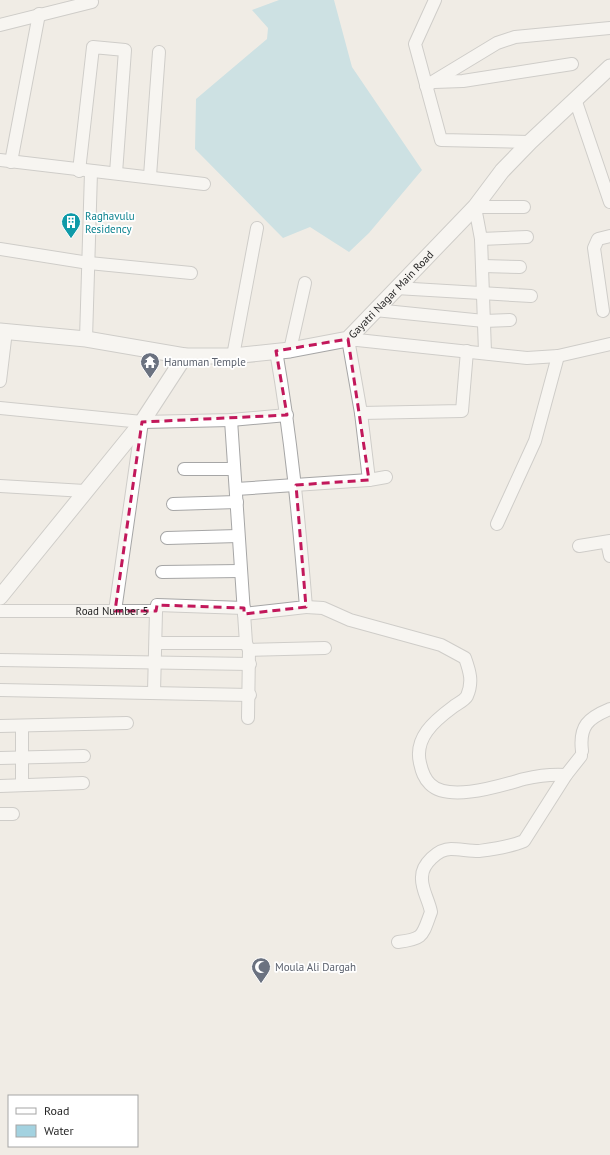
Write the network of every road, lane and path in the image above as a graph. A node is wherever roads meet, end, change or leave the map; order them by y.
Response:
1 (435, 0) edge
2 (92, 2) dead end
3 (39, 14) junction
4 (0, 24) edge
5 (610, 28) edge
6 (159, 52) dead end
7 (572, 64) dead end
8 (610, 67) edge
9 (429, 84) junction
10 (576, 99) junction
11 (530, 142) junction
12 (6, 161) edge
13 (78, 171) junction
14 (91, 172) junction
15 (116, 173) junction
16 (150, 176) junction
17 (204, 184) dead end
18 (610, 202) edge
19 (475, 206) junction
20 (524, 207) dead end
21 (257, 228) dead end
22 (610, 236) edge
23 (526, 237) dead end
24 (481, 239) junction
25 (0, 249) edge
26 (89, 263) junction
27 (483, 266) junction
28 (520, 267) dead end
29 (191, 273) dead end
30 (305, 283) dead end
31 (396, 288) junction
32 (483, 293) junction
33 (531, 296) dead end
34 (375, 310) junction
35 (603, 311) dead end
36 (510, 320) dead end
37 (484, 321) junction
38 (3, 331) edge
39 (86, 339) junction
40 (348, 339) junction
41 (610, 344) edge
42 (283, 350) junction
43 (466, 351) junction
44 (485, 352) junction
45 (185, 356) junction
46 (232, 356) junction
47 (558, 356) junction
48 (0, 381) edge
49 (0, 408) edge
50 (361, 413) junction
51 (287, 415) junction
52 (231, 420) junction
53 (142, 422) junction
54 (184, 469) dead end
55 (234, 469) junction
56 (386, 477) dead end
57 (370, 480) junction
58 (296, 485) junction
59 (0, 486) edge
60 (236, 489) junction
61 (85, 491) junction
62 (237, 502) junction
63 (173, 504) dead end
64 (497, 524) dead end
65 (238, 536) junction
66 (167, 538) dead end
67 (609, 541) edge
68 (579, 546) dead end
69 (610, 556) edge
70 (240, 570) junction
71 (162, 572) dead end
72 (0, 597) edge
73 (306, 607) junction
74 (0, 611) edge
75 (115, 611) junction
76 (156, 611) junction
77 (244, 611) junction
78 (156, 643) junction
79 (248, 646) junction
80 (325, 648) dead end
81 (0, 660) edge
82 (156, 662) junction
83 (250, 664) junction
84 (0, 690) edge
85 (154, 692) junction
86 (250, 695) junction
87 (610, 709) edge
88 (248, 718) dead end
89 (126, 723) dead end
90 (0, 726) edge
91 (22, 727) junction
92 (84, 756) dead end
93 (0, 758) edge
94 (22, 758) junction
95 (566, 775) junction
96 (83, 783) dead end
97 (0, 786) edge
98 (22, 786) junction
99 (0, 814) edge
100 (12, 814) dead end
101 (398, 942) dead end

1 - 9 street
2 - 3 street
3 - 4 street
3 - 12 street
5 - 9 street
6 - 16 street
7 - 9 street
8 - 10 street, Gayatri Nagar Main Road
9 - 11 street
10 - 11 street, Gayatri Nagar Main Road
10 - 18 street
11 - 19 street, Gayatri Nagar Main Road
12 - 13 street
13 - 14 street
13 - 15 street
14 - 15 street
14 - 26 street
15 - 16 street
16 - 17 street
19 - 20 street
19 - 24 street
19 - 31 street, Gayatri Nagar Main Road
21 - 46 street
22 - 35 street
23 - 24 street
24 - 27 street
25 - 26 street
26 - 29 street
26 - 39 street
27 - 28 street
27 - 32 street
30 - 42 street
31 - 32 street
31 - 34 street, Gayatri Nagar Main Road
32 - 33 street
32 - 37 street
34 - 37 street
34 - 40 street, Gayatri Nagar Main Road
36 - 37 street
37 - 44 street
38 - 39 street, Gayatri Nagar Main Road
38 - 48 street
39 - 45 street, Gayatri Nagar Main Road
40 - 42 street, Gayatri Nagar Main Road
40 - 43 street
40 - 50 street
41 - 47 street
42 - 46 street, Gayatri Nagar Main Road
42 - 51 street
43 - 44 street
43 - 50 street
44 - 47 street
45 - 46 street, Gayatri Nagar Main Road
45 - 53 street
47 - 64 street
49 - 53 street
50 - 57 street
51 - 52 street
51 - 58 street
52 - 53 street
52 - 55 street
53 - 61 street
53 - 75 street
54 - 55 street
55 - 60 street
56 - 57 street
57 - 58 street
58 - 60 street
58 - 73 street
59 - 61 street
60 - 62 street
61 - 72 street
62 - 63 street
62 - 65 street
65 - 66 street
65 - 70 street
67 - 68 street
67 - 69 street
70 - 71 street
70 - 77 street
73 - 77 street
73 - 95 street
74 - 75 street, Road Number 5
75 - 76 street, Road Number 5
76 - 77 street, Road Number 5
76 - 78 street
77 - 79 street
78 - 79 street
78 - 82 street
79 - 80 street
79 - 83 street
81 - 82 street
82 - 83 street
82 - 85 street
83 - 86 street
84 - 85 street
85 - 86 street
86 - 88 street
87 - 95 street
89 - 91 street
90 - 91 street
91 - 94 street
92 - 94 street
93 - 94 street
94 - 98 street
95 - 101 street
96 - 98 street
97 - 98 street
99 - 100 street

